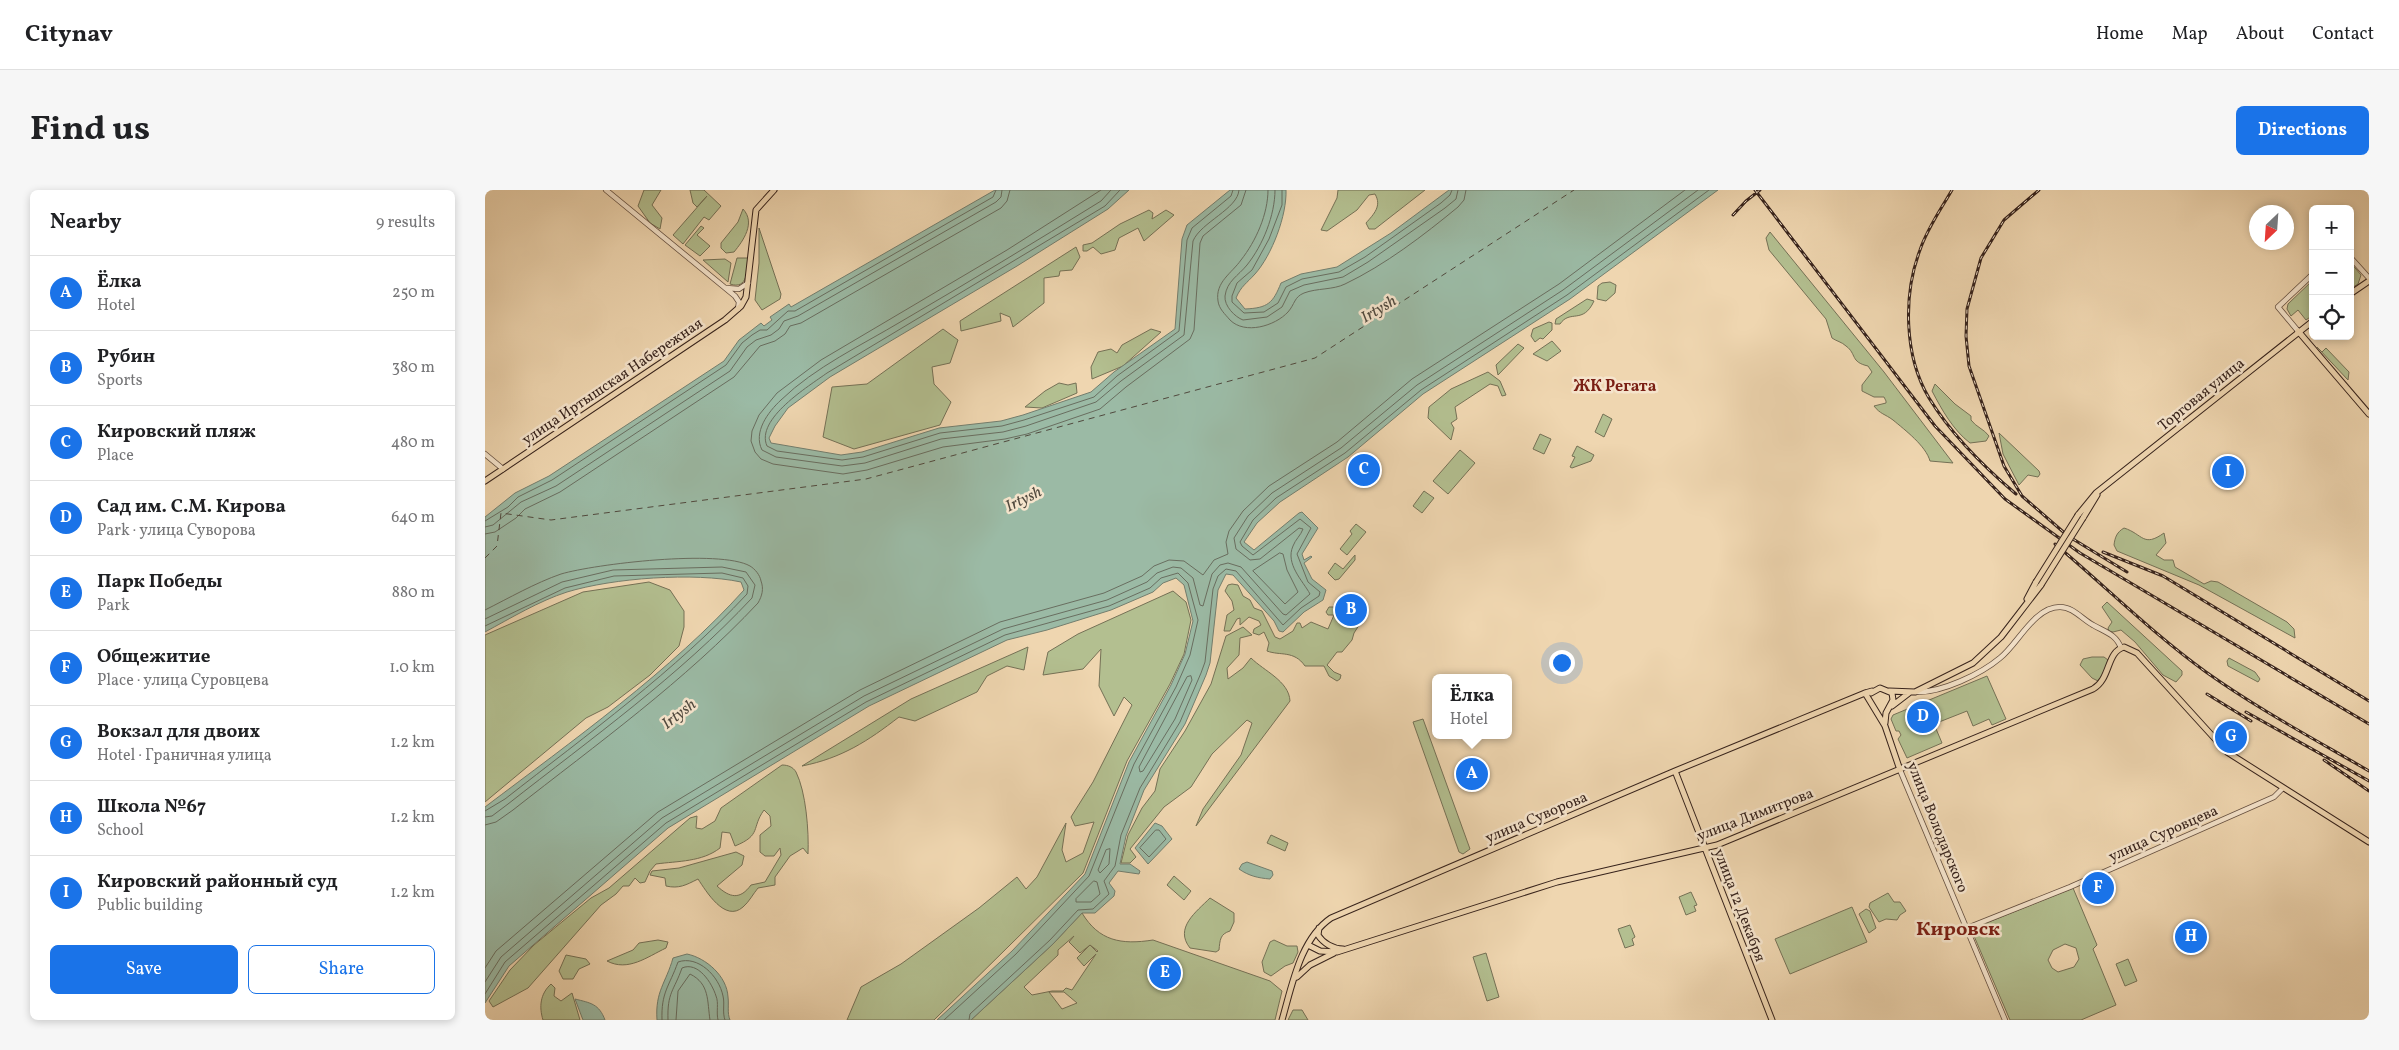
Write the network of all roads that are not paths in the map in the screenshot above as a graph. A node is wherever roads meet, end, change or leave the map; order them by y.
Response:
1 (606, 190) edge
2 (774, 190) edge
3 (2354, 262) edge
4 (2309, 278) edge
5 (2369, 279) edge
6 (749, 282) junction
7 (724, 287) junction
8 (2354, 291) edge
9 (747, 294) junction
10 (735, 296) junction
11 (739, 309) junction
12 (2309, 324) edge
13 (2298, 331) junction
14 (2369, 414) edge
15 (485, 454) edge
16 (503, 469) junction
17 (485, 481) edge
18 (2121, 648) junction
19 (1872, 691) junction
20 (1889, 691) junction
21 (1865, 692) junction
22 (1912, 692) junction
23 (1858, 695) junction
24 (1869, 701) junction
25 (1873, 707) junction
26 (1890, 707) junction
27 (1885, 726) junction
28 (1900, 770) junction
29 (1675, 771) junction
30 (2282, 789) junction
31 (2369, 842) edge
32 (1704, 849) junction
33 (1319, 928) junction
34 (1967, 928) junction
35 (1308, 945) junction
36 (1346, 949) junction
37 (1337, 952) junction
38 (1294, 981) junction
39 (1282, 1020) edge
40 (1772, 1020) edge
41 (2005, 1020) edge

1 - 7 street
2 - 6 main road, улица Иртышская Набережная
3 - 5 street
4 - 13 street
5 - 8 main road
6 - 7 street
6 - 9 main road, улица Иртышская Набережная
7 - 10 street
9 - 10 street
9 - 11 main road, улица Иртышская Набережная
10 - 11 street
11 - 16 main road, улица Иртышская Набережная
12 - 13 main road, Торговая улица
13 - 14 main road
13 - 22 main road, Торговая улица, bridge
15 - 16 street
16 - 17 main road, улица Иртышская Набережная
18 - 22 street
18 - 28 main road, улица Димитрова
18 - 30 main road
19 - 20 main road
19 - 21 main road, улица Суворова
19 - 24 main road
20 - 22 main road
20 - 26 main road
21 - 23 main road, улица Суворова
21 - 24 main road
22 - 26 main road
23 - 24 main road
23 - 29 main road, улица Суворова
24 - 25 main road
25 - 26 main road
25 - 27 main road, улица Володарского
26 - 27 main road
27 - 28 main road, улица Володарского
28 - 32 main road, улица Димитрова
28 - 34 street, улица Володарского
29 - 32 main road, улица 12 Декабря
29 - 33 main road, улица Суворова
30 - 31 main road
30 - 34 street, улица Суровцева
32 - 36 main road, улица Димитрова
32 - 40 main road, улица 12 Декабря
33 - 35 main road, улица Суворова
33 - 36 main road
34 - 41 street, улица Володарского
35 - 37 main road, улица Димитрова
35 - 38 main road, улица Суворова
36 - 37 main road, улица Димитрова
37 - 38 main road
38 - 39 main road, улица Суворова

